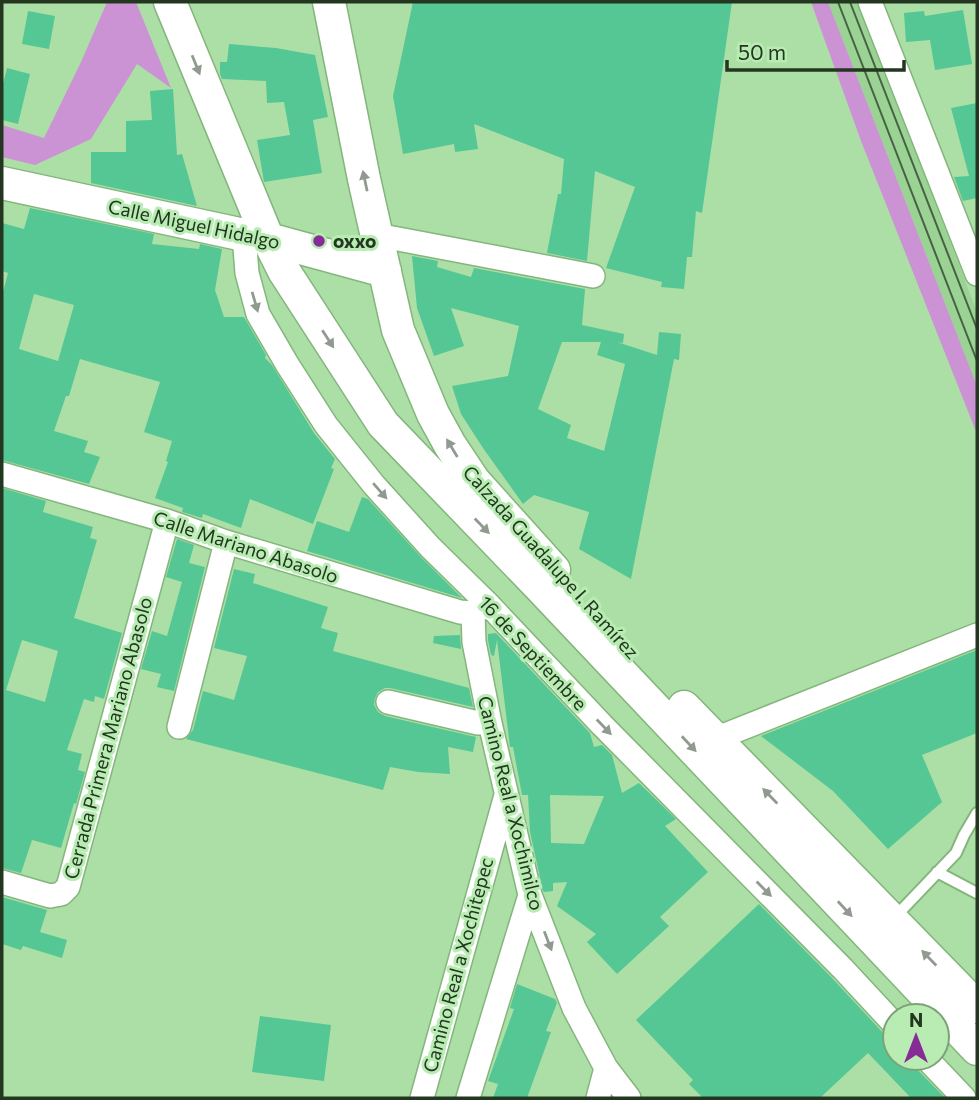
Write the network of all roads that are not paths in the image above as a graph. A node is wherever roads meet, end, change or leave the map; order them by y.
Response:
1 (170, 2) edge
2 (329, 2) edge
3 (870, 2) edge
4 (2, 183) edge
5 (377, 235) junction
6 (256, 237) junction
7 (385, 271) junction
8 (977, 274) edge
9 (593, 276) dead end
10 (2, 474) edge
11 (167, 521) junction
12 (226, 542) junction
13 (481, 608) junction
14 (977, 635) edge
15 (388, 702) dead end
16 (490, 723) junction
17 (179, 727) dead end
18 (715, 739) junction
19 (507, 792) junction
20 (977, 813) edge
21 (937, 872) junction
22 (2, 882) edge
23 (977, 893) edge
24 (530, 895) junction
25 (892, 920) junction
26 (977, 1007) edge
27 (881, 1010) edge
28 (977, 1049) edge
29 (606, 1068) junction
30 (939, 1072) edge
31 (422, 1098) edge
32 (468, 1098) edge
33 (598, 1098) edge
34 (629, 1098) edge
35 (964, 1098) edge

1 -> 6 main road, Calzada Guadalupe I. Ramírez
5 -> 2 main road, Calzada Guadalupe I. Ramírez
3 - 8 street
4 - 6 main road, Calle Miguel Hidalgo
5 - 7 main road, Calzada Guadalupe I. Ramírez
5 - 9 street
6 - 7 main road, Calle Miguel Hidalgo
6 -> 13 street, 16 de Septiembre
6 -> 28 main road, Calzada Guadalupe I. Ramírez
18 -> 7 main road, Calzada Guadalupe I. Ramírez
10 - 11 street, Calle Mariano Abasolo
11 - 12 street, Calle Mariano Abasolo
11 - 22 street, Cerrada Primera Mariano Abasolo
12 - 13 street, Calle Mariano Abasolo
12 - 17 street
13 - 16 street, Camino Real a Xochimilco
13 -> 27 street, 16 de Septiembre
14 - 18 street
15 - 16 street
16 - 19 street, Camino Real a Xochimilco
25 -> 18 main road, Calzada Guadalupe I. Ramírez
19 - 24 street, Camino Real a Xochimilco
19 - 31 street, Camino Real a Xochitepec
20 - 21 lane
21 - 23 lane
21 - 25 lane
24 -> 29 street, Camino Real a Xochimilco
24 - 32 street
26 -> 25 main road, Calzada Guadalupe I. Ramírez
29 - 33 street
29 - 34 street, Camino Real a Xochimilco
30 - 35 street

